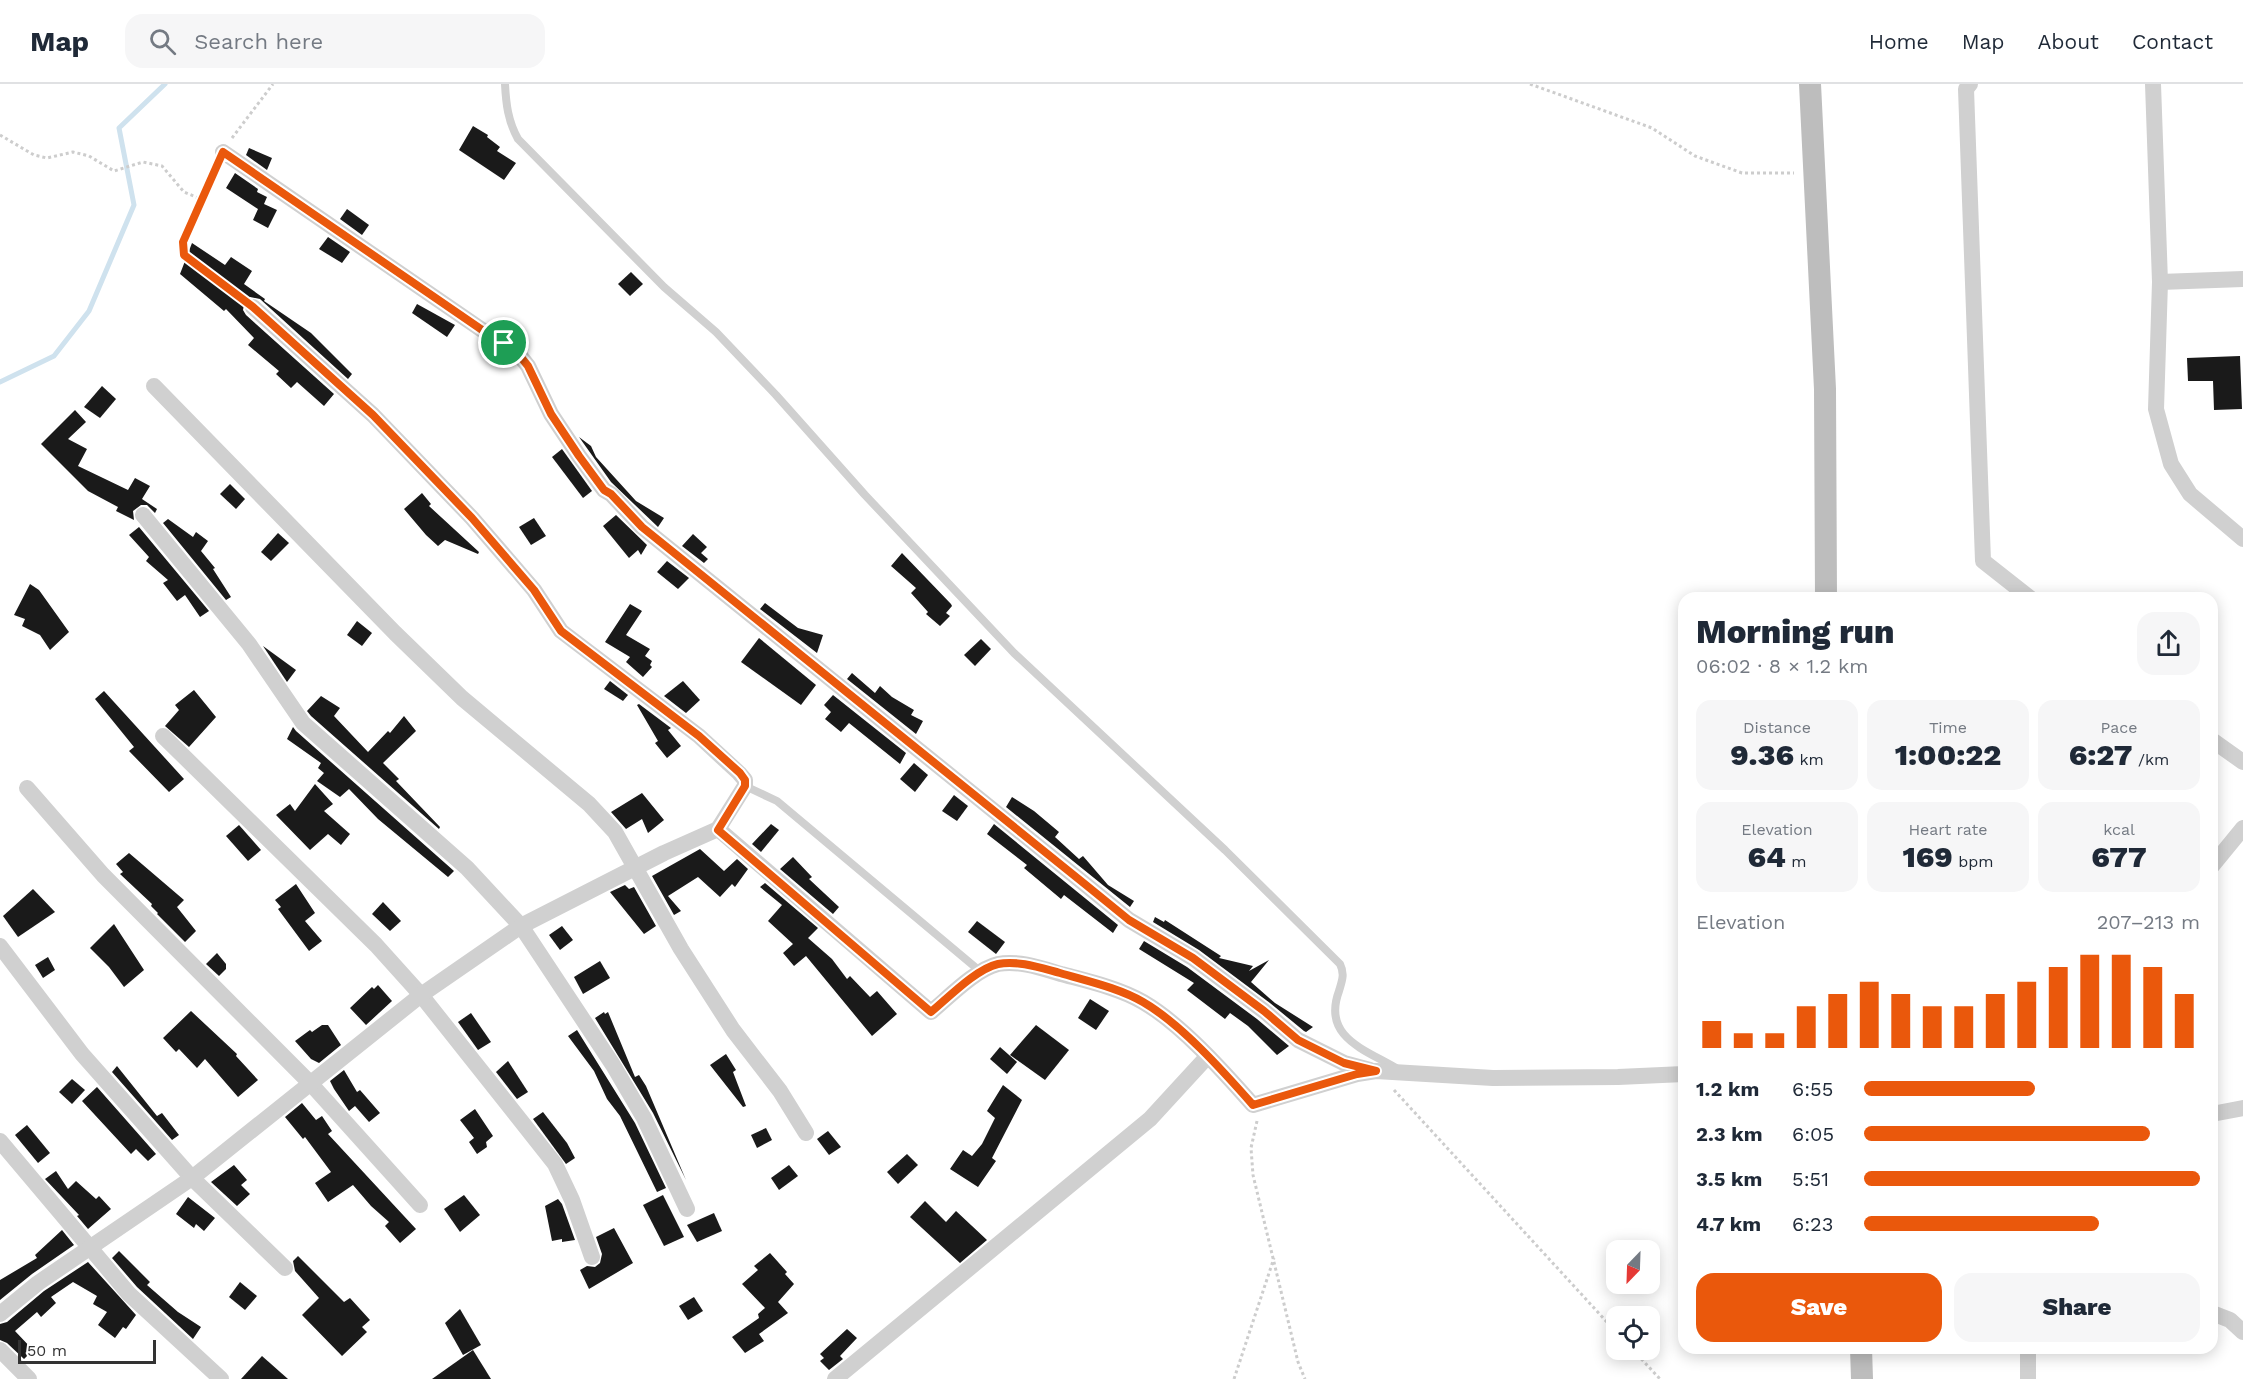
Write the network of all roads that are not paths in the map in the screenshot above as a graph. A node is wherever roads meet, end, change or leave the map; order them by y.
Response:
1 (504, 84) edge
2 (1810, 84) edge
3 (1970, 84) edge
4 (2153, 84) edge
5 (223, 152) road end
6 (2243, 279) edge
7 (2160, 282) junction
8 (253, 307) road end
9 (154, 386) dead end
10 (143, 515) dead end
11 (2243, 539) edge
12 (1826, 592) edge
13 (2022, 592) edge
14 (163, 736) dead end
15 (2218, 744) edge
16 (2243, 762) edge
17 (745, 786) junction
18 (27, 789) dead end
19 (2243, 828) edge
20 (718, 830) junction
21 (2218, 859) edge
22 (636, 867) junction
23 (521, 926) junction
24 (0, 946) edge
25 (981, 972) junction
26 (421, 995) junction
27 (1206, 1057) junction
28 (1376, 1071) junction
29 (1402, 1072) junction
30 (1678, 1074) edge
31 (311, 1084) junction
32 (2243, 1108) edge
33 (2218, 1113) edge
34 (806, 1133) dead end
35 (0, 1141) edge
36 (192, 1178) junction
37 (420, 1204) dead end
38 (687, 1209) dead end
39 (90, 1248) junction
40 (592, 1257) dead end
41 (285, 1268) dead end
42 (0, 1314) edge
43 (2218, 1315) edge
44 (2243, 1332) edge
45 (0, 1350) edge
46 (1860, 1354) edge
47 (2028, 1354) edge
48 (29, 1379) edge
49 (221, 1379) edge
50 (835, 1379) edge
51 (1862, 1379) edge
52 (2028, 1379) edge

1 - 29 lane
2 - 12 street
3 - 13 street
4 - 7 street
5 - 28 street
6 - 7 street
7 - 11 street
8 - 17 street
9 - 22 street
10 - 23 street
14 - 26 street
15 - 16 street
17 - 20 street
17 - 25 lane
18 - 31 street
19 - 21 street
20 - 22 street
20 - 25 street
22 - 23 street
22 - 34 street
23 - 26 street
23 - 38 street
24 - 36 street
25 - 27 street
26 - 31 street
26 - 40 street
27 - 28 street
27 - 50 street
28 - 29 street
29 - 30 street
31 - 36 street
31 - 37 street
32 - 33 street
35 - 39 street
36 - 39 street
36 - 41 street
39 - 42 street
39 - 49 street
43 - 44 street
45 - 48 street
46 - 51 street
47 - 52 street

